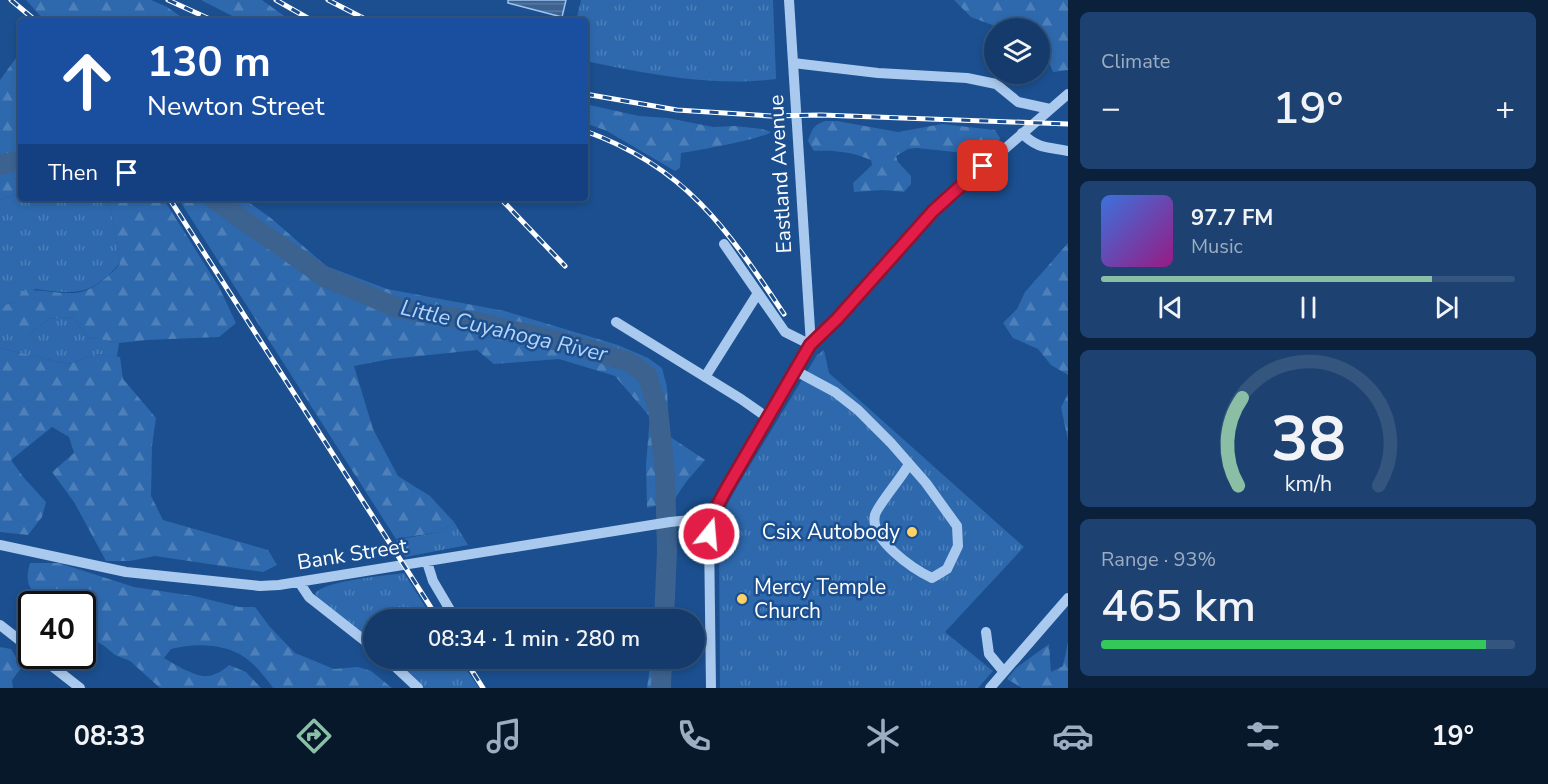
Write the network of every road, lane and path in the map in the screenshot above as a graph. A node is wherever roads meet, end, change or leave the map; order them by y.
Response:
1 (789, 0) edge
2 (793, 63) junction
3 (1068, 94) edge
4 (1050, 109) junction
5 (1022, 133) junction
6 (1068, 151) edge
7 (724, 244) dead end
8 (758, 293) junction
9 (616, 322) dead end
10 (810, 345) junction
11 (796, 371) junction
12 (705, 377) junction
13 (768, 418) junction
14 (909, 464) junction
15 (711, 518) junction
16 (0, 545) edge
17 (427, 562) junction
18 (299, 582) junction
19 (1068, 598) edge
20 (450, 609) edge
21 (0, 625) edge
22 (986, 632) dead end
23 (18, 639) edge
24 (363, 639) edge
25 (56, 669) edge
26 (398, 669) edge
27 (1004, 672) junction
28 (80, 688) edge
29 (418, 688) edge
30 (711, 688) edge
31 (990, 688) edge

1 - 2 street, Eastland Avenue
2 - 4 street
2 - 10 street, Eastland Avenue
3 - 4 street
4 - 5 street
5 - 6 street
5 - 10 street
7 - 8 street
8 - 10 street
8 - 12 street
9 - 12 street
10 - 11 street
11 - 13 street
11 - 14 street
12 - 13 street
13 - 15 street
14 - 14 street
15 - 17 street, Bank Street
15 - 30 street
16 - 18 street, Bank Street
17 - 18 street, Bank Street
17 - 20 street
18 - 24 street
19 - 27 street
21 - 23 street
22 - 27 street
25 - 28 street
26 - 29 street
27 - 31 street

